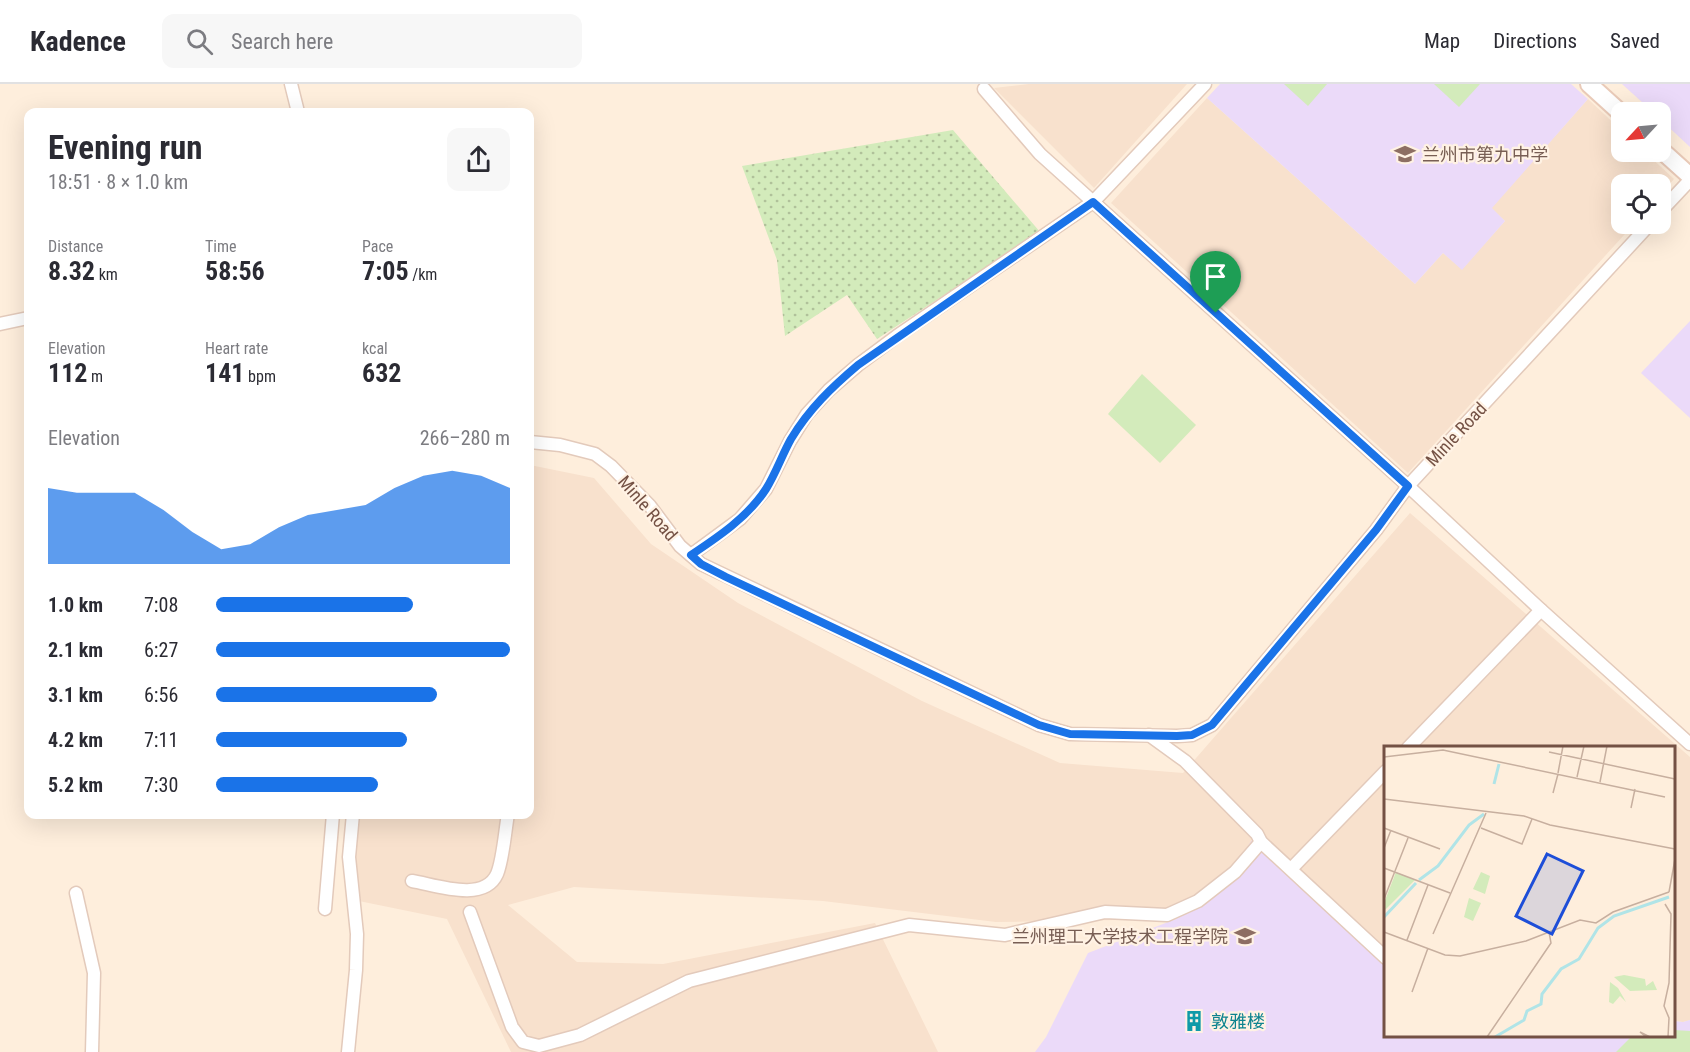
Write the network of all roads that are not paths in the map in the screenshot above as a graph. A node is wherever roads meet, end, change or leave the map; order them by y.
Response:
1 (291, 84) edge
2 (1205, 84) edge
3 (1589, 84) edge
4 (984, 89) dead end
5 (1611, 104) edge
6 (297, 108) edge
7 (1671, 160) edge
8 (1690, 178) edge
9 (1671, 200) edge
10 (1093, 202) junction
11 (1641, 234) edge
12 (24, 319) edge
13 (0, 324) edge
14 (534, 442) edge
15 (1408, 486) junction
16 (691, 555) junction
17 (1541, 610) junction
18 (1149, 735) junction
19 (1690, 744) edge
20 (1409, 746) edge
21 (1384, 773) edge
22 (333, 819) edge
23 (353, 819) edge
24 (507, 819) edge
25 (1261, 842) junction
26 (1291, 869) junction
27 (412, 881) dead end
28 (76, 893) dead end
29 (325, 909) dead end
30 (470, 912) dead end
31 (1384, 956) edge
32 (92, 1052) edge
33 (348, 1052) edge

1 - 6 street
2 - 10 street
3 - 5 main road
4 - 10 street
7 - 8 main road
8 - 9 street
10 - 15 street
10 - 16 street
11 - 15 street, Minle Road
12 - 13 street
14 - 16 street, Minle Road
15 - 17 street
15 - 18 street, Minle Road
16 - 18 street, Minle Road
17 - 19 street
17 - 20 street
18 - 25 street
21 - 26 street
22 - 29 street
23 - 33 street
24 - 27 street
25 - 26 street
25 - 30 street
26 - 31 street
28 - 32 street

